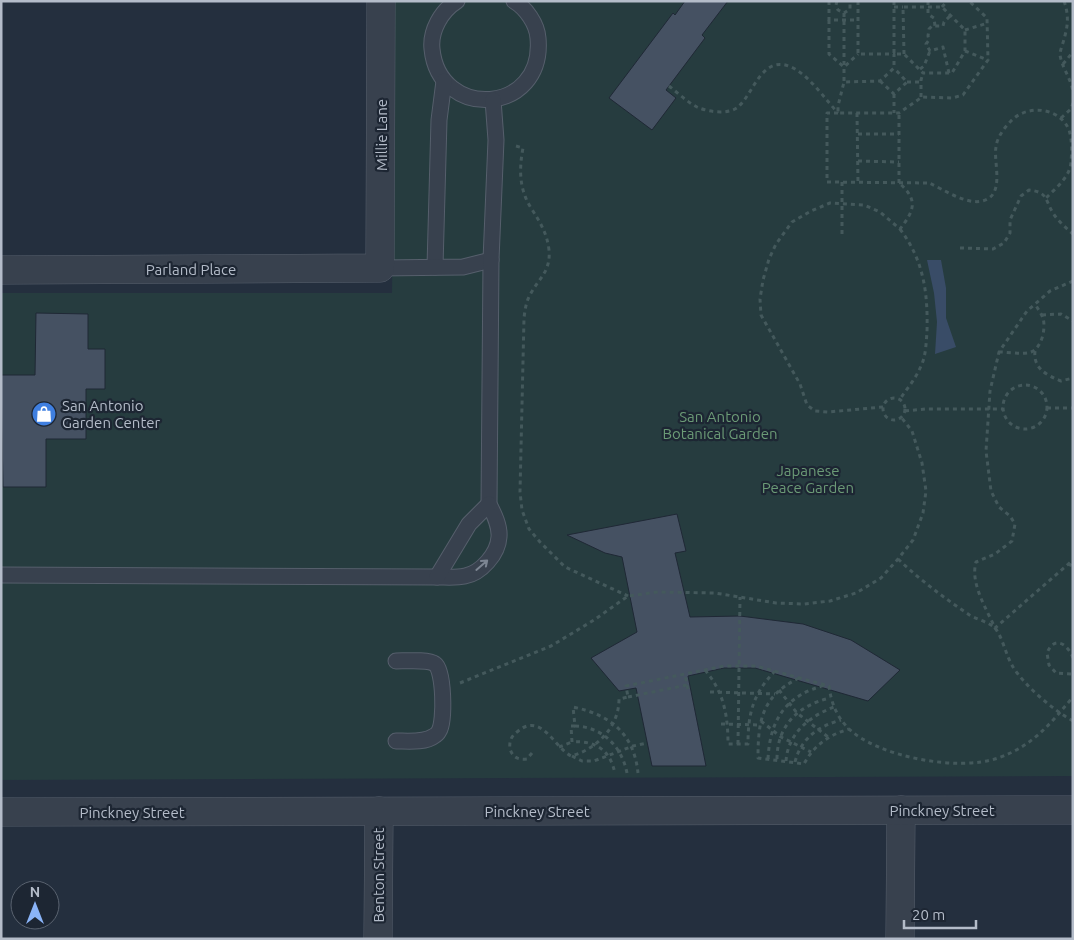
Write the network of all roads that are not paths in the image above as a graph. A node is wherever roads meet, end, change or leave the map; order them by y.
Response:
1 (381, 1) edge
2 (457, 1) edge
3 (514, 1) edge
4 (444, 81) junction
5 (493, 100) junction
6 (491, 260) junction
7 (435, 267) junction
8 (380, 268) junction
9 (1, 270) edge
10 (489, 504) junction
11 (1, 575) edge
12 (437, 577) junction
13 (396, 660) dead end
14 (396, 741) dead end
15 (901, 810) junction
16 (1073, 810) edge
17 (379, 811) junction
18 (1, 812) edge
19 (378, 939) edge
20 (900, 939) edge

1 - 8 street, Millie Lane
2 - 4 lane
3 - 5 lane
4 - 5 lane
4 - 7 lane
5 - 6 lane
6 - 7 lane
6 - 10 lane
7 - 8 lane
8 - 9 street, Parland Place
10 - 12 lane
12 -> 10 lane
11 - 12 lane
13 - 14 lane
15 - 16 street, Pinckney Street
15 - 17 street, Pinckney Street
15 - 20 street
17 - 18 street, Pinckney Street
17 - 19 street, Benton Street

